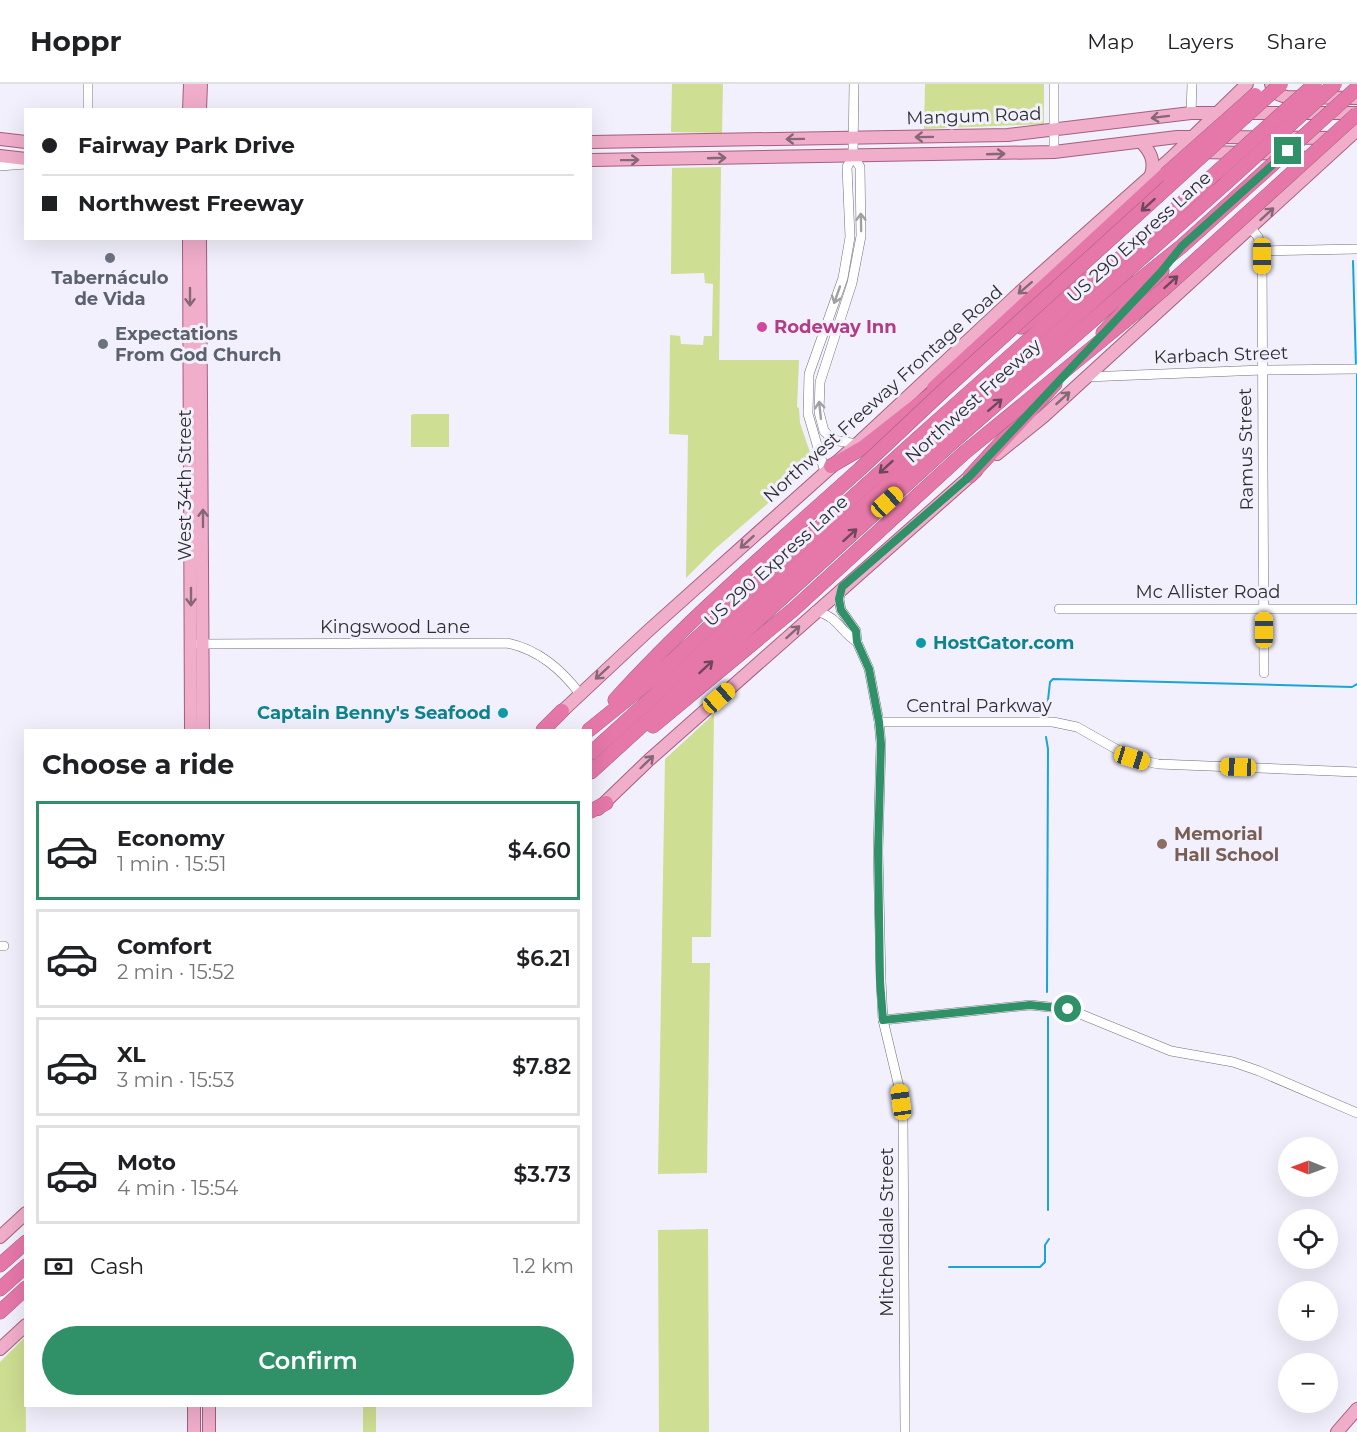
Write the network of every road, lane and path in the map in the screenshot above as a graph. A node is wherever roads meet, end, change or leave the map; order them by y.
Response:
1 (88, 84) edge
2 (190, 84) edge
3 (201, 84) edge
4 (854, 84) edge
5 (1054, 84) edge
6 (1192, 84) edge
7 (1247, 84) edge
8 (1269, 84) edge
9 (1281, 84) edge
10 (1315, 84) edge
11 (1335, 84) edge
12 (1357, 88) edge
13 (1357, 98) edge
14 (88, 108) edge
15 (189, 108) edge
16 (200, 108) edge
17 (1191, 113) junction
18 (1218, 113) junction
19 (1357, 113) edge
20 (1054, 131) junction
21 (1354, 135) edge
22 (955, 136) junction
23 (1194, 137) junction
24 (0, 139) edge
25 (853, 139) junction
26 (753, 140) junction
27 (24, 142) edge
28 (592, 142) edge
29 (1142, 142) junction
30 (1054, 152) junction
31 (956, 155) junction
32 (0, 156) edge
33 (854, 156) junction
34 (752, 157) junction
35 (1171, 158) junction
36 (592, 160) edge
37 (24, 161) edge
38 (24, 161) edge
39 (0, 166) edge
40 (1150, 175) junction
41 (1294, 185) junction
42 (1251, 228) junction
43 (189, 240) edge
44 (200, 240) edge
45 (1182, 246) junction
46 (1357, 249) edge
47 (1262, 251) junction
48 (1118, 261) junction
49 (1352, 369) edge
50 (1262, 370) junction
51 (1086, 377) junction
52 (915, 405) junction
53 (857, 444) junction
54 (190, 461) junction
55 (203, 462) junction
56 (828, 469) junction
57 (970, 476) junction
58 (842, 587) junction
59 (1264, 608) junction
60 (1059, 609) dead end
61 (1354, 609) edge
62 (815, 611) junction
63 (857, 642) junction
64 (197, 644) junction
65 (1264, 673) dead end
66 (580, 694) junction
67 (197, 703) junction
68 (562, 711) joint
69 (879, 722) junction
70 (191, 729) edge
71 (203, 729) edge
72 (544, 729) edge
73 (590, 729) edge
74 (590, 729) edge
75 (631, 734) junction
76 (592, 752) edge
77 (592, 771) edge
78 (1357, 772) edge
79 (606, 803) junction
80 (592, 810) edge
81 (592, 815) edge
82 (883, 1020) junction
83 (1357, 1113) edge
84 (24, 1215) edge
85 (0, 1237) edge
86 (24, 1244) edge
87 (0, 1265) edge
88 (24, 1268) edge
89 (0, 1289) edge
90 (24, 1290) edge
91 (0, 1312) edge
92 (24, 1327) edge
93 (0, 1348) edge
94 (194, 1407) edge
95 (209, 1407) edge
96 (1357, 1409) edge
97 (194, 1432) edge
98 (209, 1432) edge
99 (905, 1432) edge
100 (1337, 1432) edge

1 - 14 street
2 - 15 main road
3 - 16 main road
4 - 25 street
5 - 20 street
6 - 17 street
7 - 18 main road, Northwest Freeway Frontage Road
8 - 13 main road
8 - 52 highway, bridge
9 -> 73 highway, bridge
10 - 48 highway, Northwest Freeway, bridge
11 - 76 highway, US 290 Express Lane, bridge
12 - 45 highway, Northwest Freeway, bridge
17 - 18 main road, Mangum Road
17 -> 20 main road, Mangum Road
18 - 19 main road, Mangum Road
18 - 23 main road, Northwest Freeway Frontage Road
75 -> 19 highway, bridge
20 - 22 main road, Mangum Road
20 - 30 street
21 - 23 main road, Mangum Road
21 - 41 main road
22 -> 25 main road, Mangum Road
22 - 31 main road
23 - 29 main road, Mangum Road
23 - 35 main road, Northwest Freeway Frontage Road
24 - 27 main road
25 -> 26 main road, Mangum Road
25 - 33 street
26 - 28 main road, Mangum Road
26 - 34 main road
29 - 30 main road, Mangum Road
29 - 40 main road
31 -> 30 main road, Mangum Road
31 - 33 main road, Mangum Road
32 - 37 main road
33 - 34 main road, Mangum Road
53 -> 33 street
33 -> 56 street
36 -> 34 main road, Mangum Road
35 - 40 main road, Northwest Freeway Frontage Road
35 - 41 main road
38 - 39 street
40 -> 53 main road, Northwest Freeway Frontage Road
42 -> 41 main road
42 - 47 street, Ramus Street
42 - 51 main road
43 -> 54 main road, West 34th Street
44 - 55 main road, West 34th Street
45 - 57 highway
75 -> 45 highway, Northwest Freeway
46 - 47 street
47 - 50 street, Ramus Street
48 - 52 highway
48 -> 74 highway, Northwest Freeway
49 - 50 street, Karbach Street
50 - 51 street, Karbach Street
50 - 59 street, Ramus Street
57 -> 51 main road
52 - 56 highway
53 - 56 main road, Northwest Freeway Frontage Road
54 - 55 main road
54 -> 64 main road, West 34th Street
64 -> 55 main road, West 34th Street
56 -> 66 main road, Northwest Freeway Frontage Road
57 - 58 main road
58 - 62 main road
58 - 63 street, Mitchelldale Street
59 - 60 street, Mc Allister Road
59 - 61 street, Mc Allister Road
59 - 65 street, Ramus Street
62 - 63 street, Mitchelldale Street
79 -> 62 main road
63 - 69 street, Mitchelldale Street
64 - 66 street, Kingswood Lane
64 - 67 main road, West 34th Street
66 - 68 main road, Northwest Freeway Frontage Road
67 - 70 main road, West 34th Street
67 - 71 main road, West 34th Street
68 - 72 highway
69 - 78 street, Central Parkway
69 - 82 street, Mitchelldale Street
75 - 77 highway, Northwest Freeway
79 - 80 highway
79 - 81 main road
82 - 83 street
82 - 99 street, Mitchelldale Street
84 - 85 main road
86 - 87 highway
88 - 89 highway
90 - 91 highway
92 - 93 main road
94 - 97 main road
95 - 98 main road
96 - 100 main road

